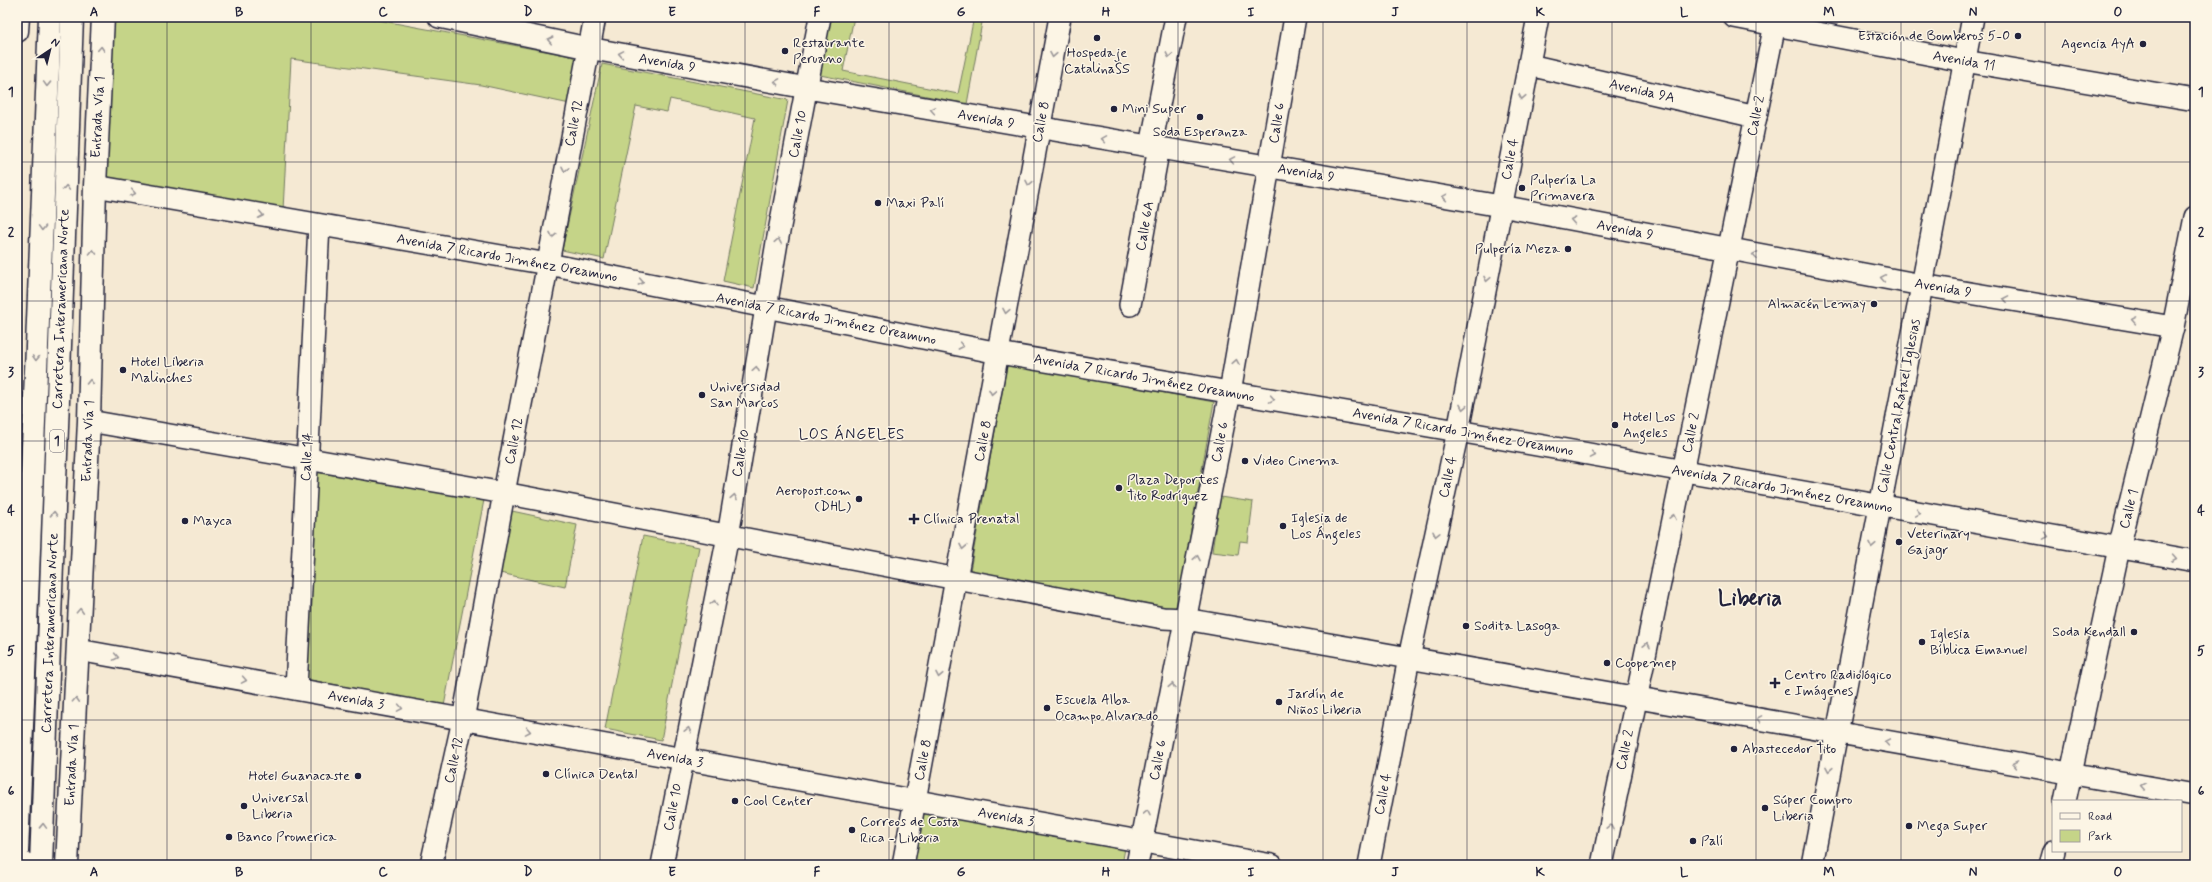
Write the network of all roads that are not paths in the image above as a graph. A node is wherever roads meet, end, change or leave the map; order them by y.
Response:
1 (18, 17) edge
2 (50, 17) edge
3 (72, 17) edge
4 (103, 17) edge
5 (439, 17) edge
6 (595, 17) edge
7 (820, 17) edge
8 (1060, 17) edge
9 (1176, 17) edge
10 (1295, 17) edge
11 (1538, 17) edge
12 (1734, 17) edge
13 (1973, 17) edge
14 (1775, 24) junction
15 (17, 31) edge
16 (588, 48) junction
17 (1964, 61) junction
18 (1529, 65) junction
19 (807, 88) junction
20 (2195, 100) edge
21 (1756, 117) junction
22 (1040, 128) junction
23 (1155, 147) junction
24 (1270, 167) junction
25 (95, 186) junction
26 (1501, 206) junction
27 (2195, 217) edge
28 (319, 225) junction
29 (1728, 250) junction
30 (548, 264) junction
31 (1922, 285) junction
32 (1130, 305) dead end
33 (766, 306) junction
34 (2173, 327) junction
35 (999, 353) junction
36 (1230, 392) junction
37 (89, 421) junction
38 (1458, 431) junction
39 (307, 459) junction
40 (1683, 471) junction
41 (504, 493) junction
42 (1879, 507) junction
43 (728, 536) junction
44 (2119, 548) junction
45 (2195, 561) edge
46 (957, 580) junction
47 (1185, 620) junction
48 (78, 650) junction
49 (1409, 658) junction
50 (296, 689) junction
51 (1636, 698) junction
52 (463, 720) junction
53 (1836, 733) junction
54 (682, 759) junction
55 (2070, 774) junction
56 (2195, 795) edge
57 (2064, 800) edge
58 (915, 801) junction
59 (1142, 842) junction
60 (17, 852) edge
61 (2054, 852) edge
62 (17, 862) edge
63 (33, 865) edge
64 (41, 865) edge
65 (67, 865) edge
66 (431, 865) edge
67 (662, 865) edge
68 (903, 865) edge
69 (1137, 865) edge
70 (1272, 865) edge
71 (1369, 865) edge
72 (1602, 865) edge
73 (1812, 865) edge
74 (2050, 865) edge

1 - 15 main road
2 -> 60 main road, Carretera Interamericana Norte / 1
64 -> 3 main road, Carretera Interamericana Norte / 1
25 -> 4 main road, Entrada Vía 1
16 -> 5 street, Avenida 9
6 - 16 street, Calle 12
7 - 19 street, Calle 10
8 -> 22 street, Calle 8
9 -> 23 street, Calle 6A
10 - 24 street, Calle 6
11 - 18 street, Calle 4
12 - 14 street, Avenida 11
13 - 17 street, Calle Central Rafael Iglesias
14 - 17 street, Avenida 11
14 - 21 street, Calle 2
19 -> 16 street, Avenida 9
16 -> 30 street, Calle 12
17 - 20 street, Avenida 11
17 - 31 street, Calle Central Rafael Iglesias
18 - 21 street, Avenida 9A
18 -> 26 street, Calle 4
22 -> 19 street, Avenida 9
33 -> 19 street, Calle 10
21 - 29 street, Calle 2
23 -> 22 street, Avenida 9
22 -> 35 street, Calle 8
24 -> 23 street, Avenida 9
23 - 32 street, Calle 6A
26 -> 24 street, Avenida 9
36 -> 24 street, Calle 6
25 -> 28 street, Avenida 7 Ricardo Jiménez Oreamuno
37 -> 25 main road, Entrada Vía 1
29 -> 26 street, Avenida 9
26 -> 38 street, Calle 4
27 - 34 street, Calle 1
28 - 30 street, Avenida 7 Ricardo Jiménez Oreamuno
28 - 39 street, Calle 14
31 -> 29 street, Avenida 9
29 - 40 street, Calle 2
30 -> 33 street, Avenida 7 Ricardo Jiménez Oreamuno
30 - 41 street, Calle 12
34 -> 31 street, Avenida 9
31 - 42 street, Calle Central Rafael Iglesias
33 -> 35 street, Avenida 7 Ricardo Jiménez Oreamuno
43 -> 33 street, Calle 10
34 - 44 street, Calle 1
35 - 36 street, Avenida 7 Ricardo Jiménez Oreamuno
35 -> 46 street, Calle 8
36 -> 38 street, Avenida 7 Ricardo Jiménez Oreamuno
47 -> 36 street, Calle 6
37 - 39 street
48 -> 37 main road, Entrada Vía 1
38 -> 40 street, Avenida 7 Ricardo Jiménez Oreamuno
38 -> 49 street, Calle 4
39 - 41 street
39 - 50 street, Calle 14
40 - 42 street, Avenida 7 Ricardo Jiménez Oreamuno
51 -> 40 street, Calle 2
41 - 43 street
41 - 52 street, Calle 12
42 -> 44 street, Avenida 7 Ricardo Jiménez Oreamuno
42 -> 53 street, Calle Central Rafael Iglesias
43 - 46 street
54 -> 43 street, Calle 10
44 -> 45 street, Avenida 7 Ricardo Jiménez Oreamuno
44 - 55 street, Calle 1
46 - 47 street
46 -> 58 street, Calle 8
47 - 49 street
59 -> 47 street, Calle 6
48 -> 50 street, Avenida 3
65 -> 48 main road, Entrada Vía 1
49 - 51 street
49 - 71 street, Calle 4
50 -> 52 street, Avenida 3
53 -> 51 street
72 -> 51 street, Calle 2
52 -> 54 street, Avenida 3
52 - 66 street, Calle 12
55 -> 53 street
53 -> 73 street, Calle Central Rafael Iglesias
54 - 58 street, Avenida 3
54 - 67 street, Calle 10
56 -> 55 street
55 - 57 street, Calle 1
58 - 59 street, Avenida 3
58 - 68 street, Calle 8
59 - 69 street, Calle 6
59 - 70 street, Avenida 3
61 - 74 street
62 - 63 street

